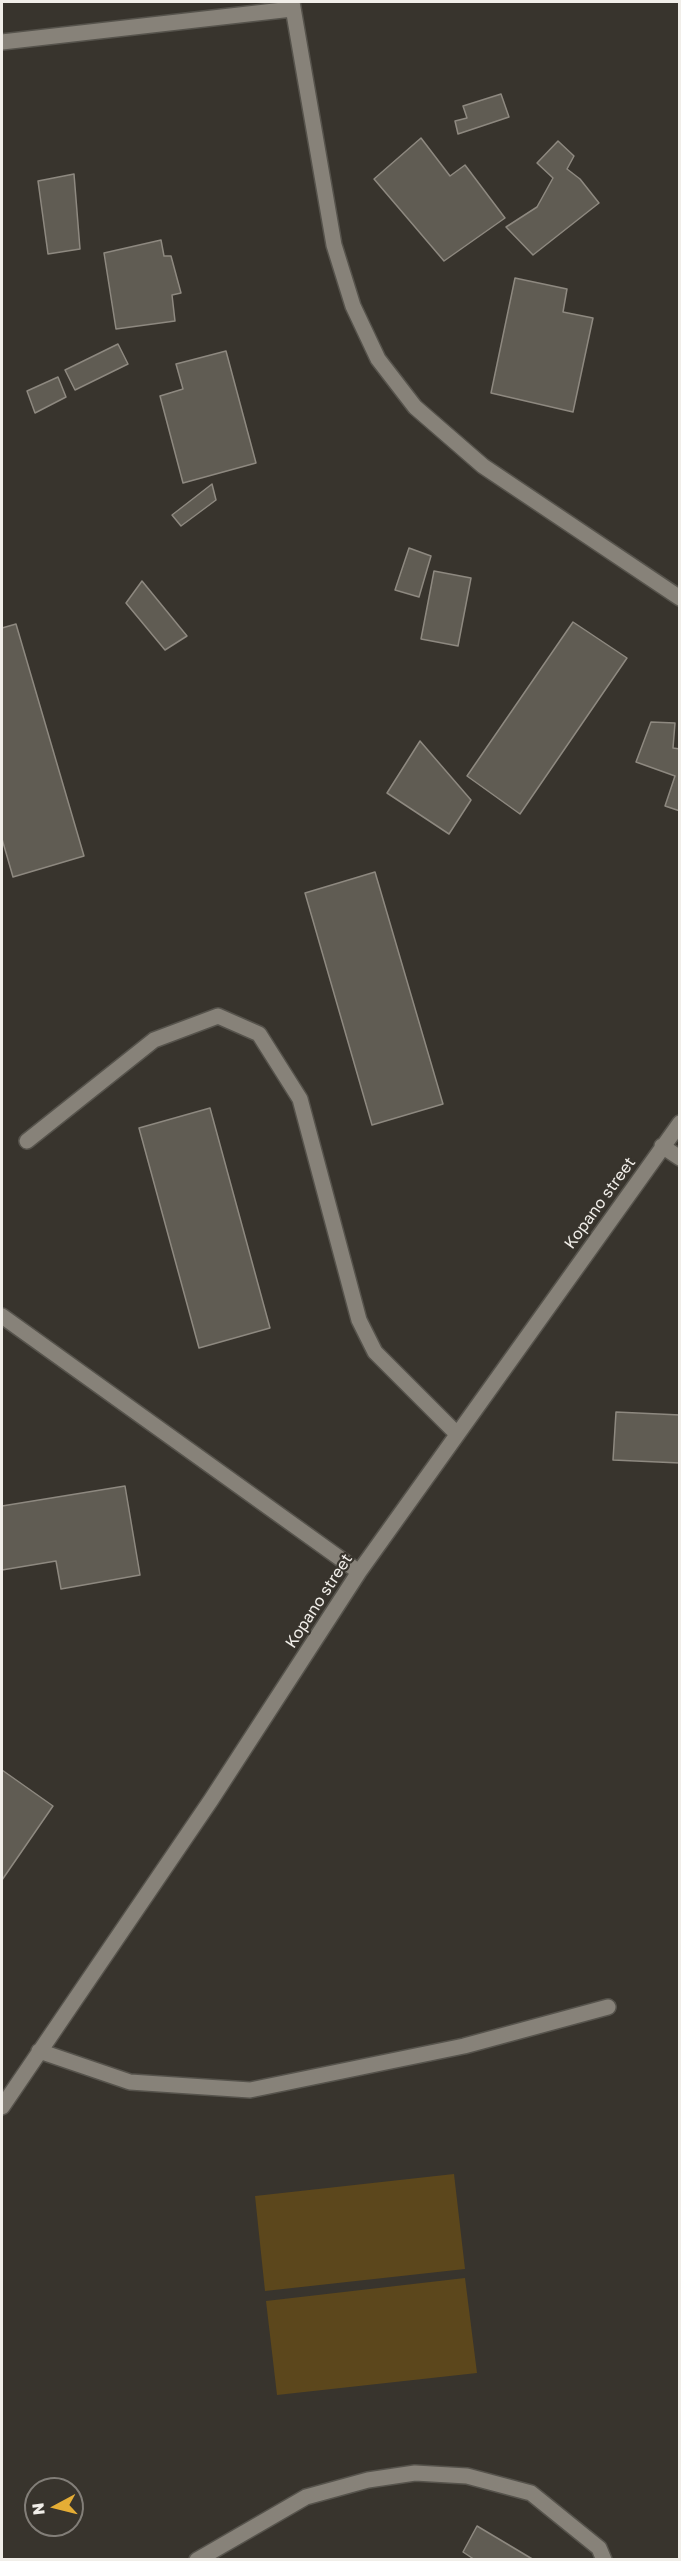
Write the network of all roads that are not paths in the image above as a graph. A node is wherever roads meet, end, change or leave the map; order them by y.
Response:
1 (292, 5) edge
2 (2, 42) edge
3 (680, 598) edge
4 (680, 1123) edge
5 (27, 1141) dead end
6 (663, 1146) junction
7 (680, 1158) edge
8 (2, 1316) edge
9 (457, 1434) junction
10 (359, 1572) junction
11 (608, 2007) dead end
12 (39, 2051) junction
13 (2, 2107) edge
14 (197, 2559) edge
15 (604, 2559) edge

1 - 2 street
1 - 3 street
4 - 6 street, Kopano street
5 - 9 street
6 - 7 street
6 - 9 street, Kopano street
8 - 10 street
9 - 10 street, Kopano street
10 - 12 street, Kopano street
11 - 12 street
12 - 13 street, Kopano street
14 - 15 street

